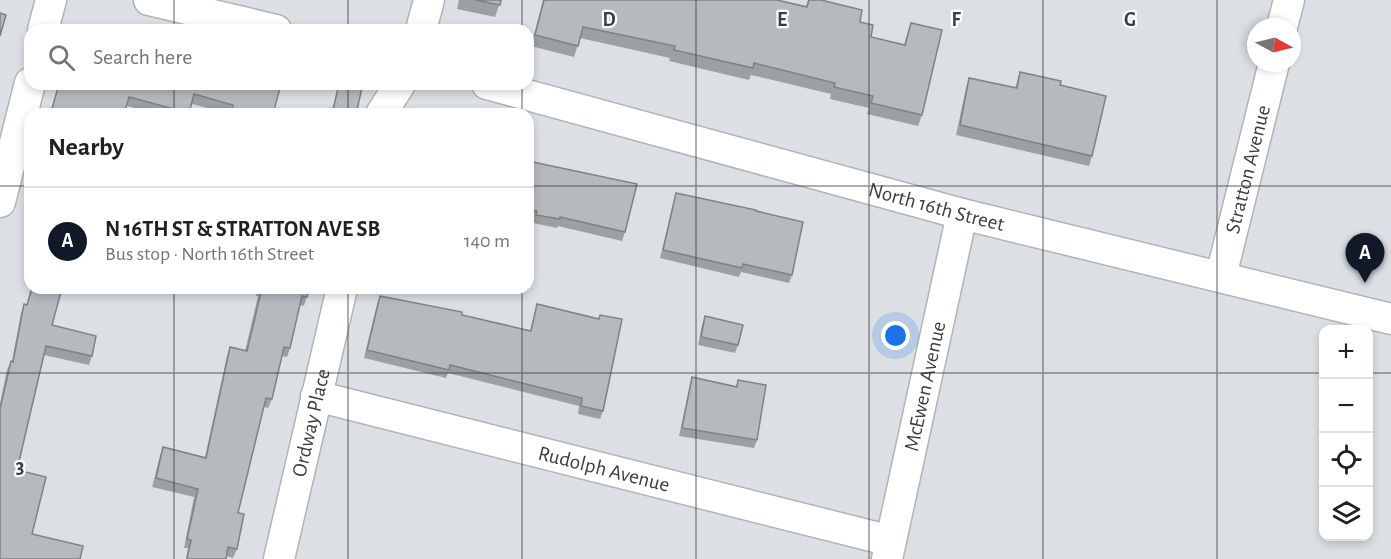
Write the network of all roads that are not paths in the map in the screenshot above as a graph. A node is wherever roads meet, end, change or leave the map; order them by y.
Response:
1 (51, 0) edge
2 (149, 0) edge
3 (429, 0) edge
4 (1289, 0) edge
5 (1284, 18) edge
6 (45, 24) edge
7 (251, 24) edge
8 (423, 24) edge
9 (1272, 72) edge
10 (28, 90) edge
11 (396, 90) edge
12 (509, 90) edge
13 (385, 108) edge
14 (0, 202) edge
15 (962, 214) junction
16 (1221, 276) junction
17 (341, 294) edge
18 (1391, 319) edge
19 (316, 396) junction
20 (889, 550) edge
21 (279, 559) edge

1 - 6 street
2 - 7 street
3 - 8 street
4 - 5 street
9 - 16 street, Stratton Avenue
10 - 14 street
11 - 13 street
12 - 15 street, North 16th Street
15 - 16 street, North 16th Street
15 - 20 street, McEwen Avenue
16 - 18 street, North 16th Street
17 - 19 street, Ordway Place
19 - 20 street, Rudolph Avenue
19 - 21 street, Ordway Place

